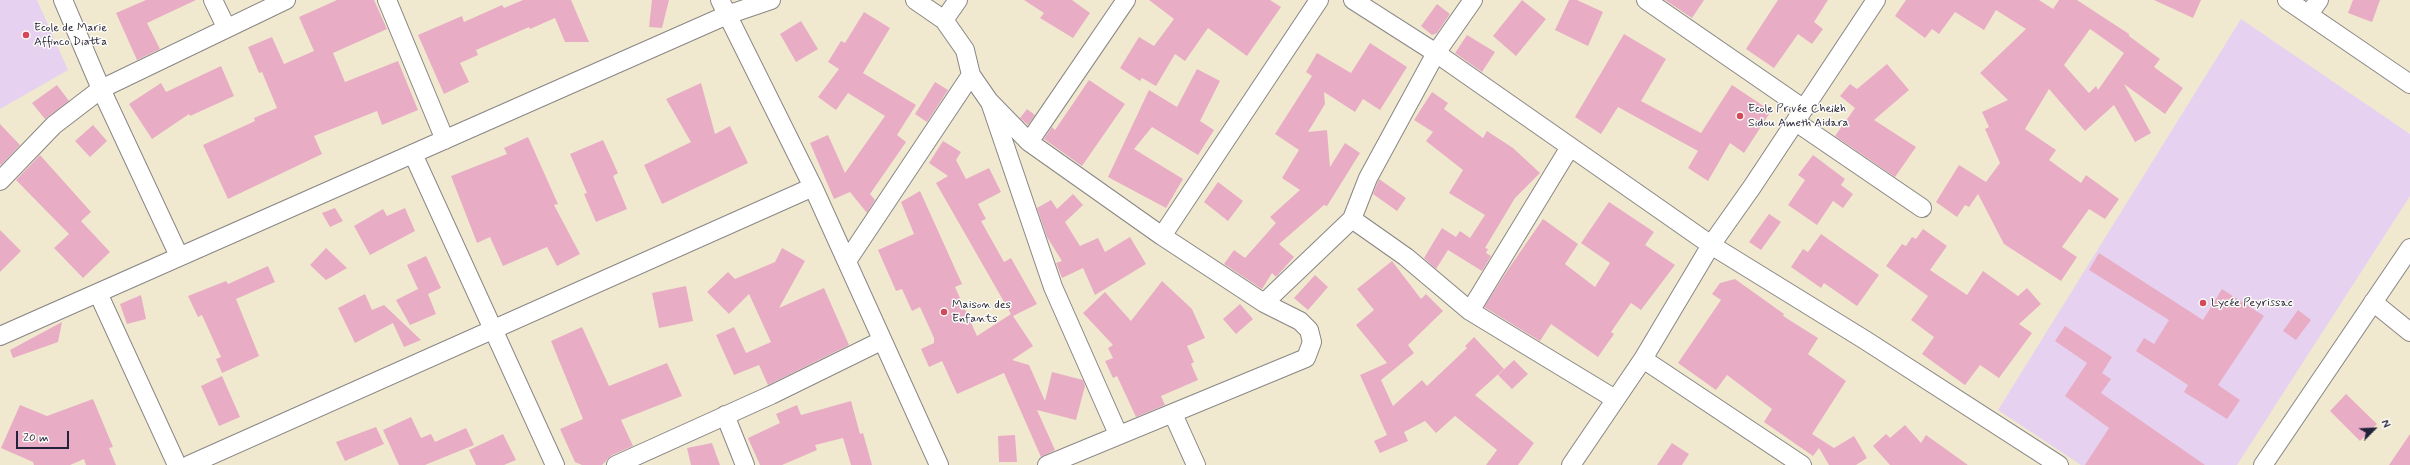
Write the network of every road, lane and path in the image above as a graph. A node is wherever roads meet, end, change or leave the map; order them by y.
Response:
1 (63, 0) edge
2 (213, 0) edge
3 (286, 0) edge
4 (387, 0) edge
5 (771, 0) edge
6 (915, 0) edge
7 (958, 0) edge
8 (1126, 0) edge
9 (1318, 0) edge
10 (1353, 0) edge
11 (1473, 0) edge
12 (1646, 0) edge
13 (1876, 0) edge
14 (2288, 0) edge
15 (2314, 7) edge
16 (724, 8) edge
17 (944, 20) junction
18 (226, 27) junction
19 (1436, 53) junction
20 (971, 75) junction
21 (2410, 84) edge
22 (101, 88) junction
23 (989, 101) junction
24 (1800, 115) junction
25 (445, 140) junction
26 (1029, 142) junction
27 (1570, 147) junction
28 (413, 154) junction
29 (0, 181) edge
30 (813, 187) junction
31 (1922, 208) dead end
32 (1352, 219) junction
33 (1162, 236) junction
34 (1711, 245) junction
35 (2410, 248) edge
36 (179, 256) junction
37 (847, 261) junction
38 (98, 293) junction
39 (2373, 302) junction
40 (1264, 303) junction
41 (1470, 311) junction
42 (493, 328) junction
43 (2410, 332) edge
44 (0, 336) edge
45 (881, 341) junction
46 (1643, 359) junction
47 (1615, 399) junction
48 (1173, 414) junction
49 (725, 415) junction
50 (1118, 434) junction
51 (177, 465) edge
52 (189, 465) edge
53 (555, 465) edge
54 (616, 465) edge
55 (745, 465) edge
56 (939, 465) edge
57 (1047, 465) edge
58 (1196, 465) edge
59 (1571, 465) edge
60 (1802, 465) edge
61 (2059, 465) edge
62 (2262, 465) edge

1 - 22 street
2 - 18 street
3 - 18 street
4 - 25 street
5 - 16 street
6 - 17 street
7 - 17 street
8 - 26 street
9 - 33 street
10 - 19 street
11 - 19 street
12 - 24 street
13 - 24 street
14 - 15 street
15 - 21 street
16 - 25 street
16 - 30 street
17 - 20 street
18 - 22 street
19 - 27 street
19 - 32 street
20 - 23 street
20 - 37 street
22 - 29 street
22 - 36 street
23 - 26 street
23 - 50 street
24 - 31 street
24 - 34 street
25 - 28 street
26 - 33 street
27 - 34 street
27 - 41 street
28 - 36 street
28 - 42 street
30 - 37 street
30 - 42 street
32 - 40 street
32 - 41 street
33 - 40 street
34 - 46 street
34 - 61 street
35 - 39 street
36 - 38 street
37 - 45 street
38 - 44 street
38 - 51 street
39 - 43 street
39 - 62 street
40 - 48 street
41 - 47 street
42 - 52 street
42 - 53 street
45 - 49 street
45 - 56 street
46 - 47 street
46 - 60 street
47 - 59 street
48 - 50 street
48 - 58 street
49 - 54 street
49 - 55 street
50 - 57 street

